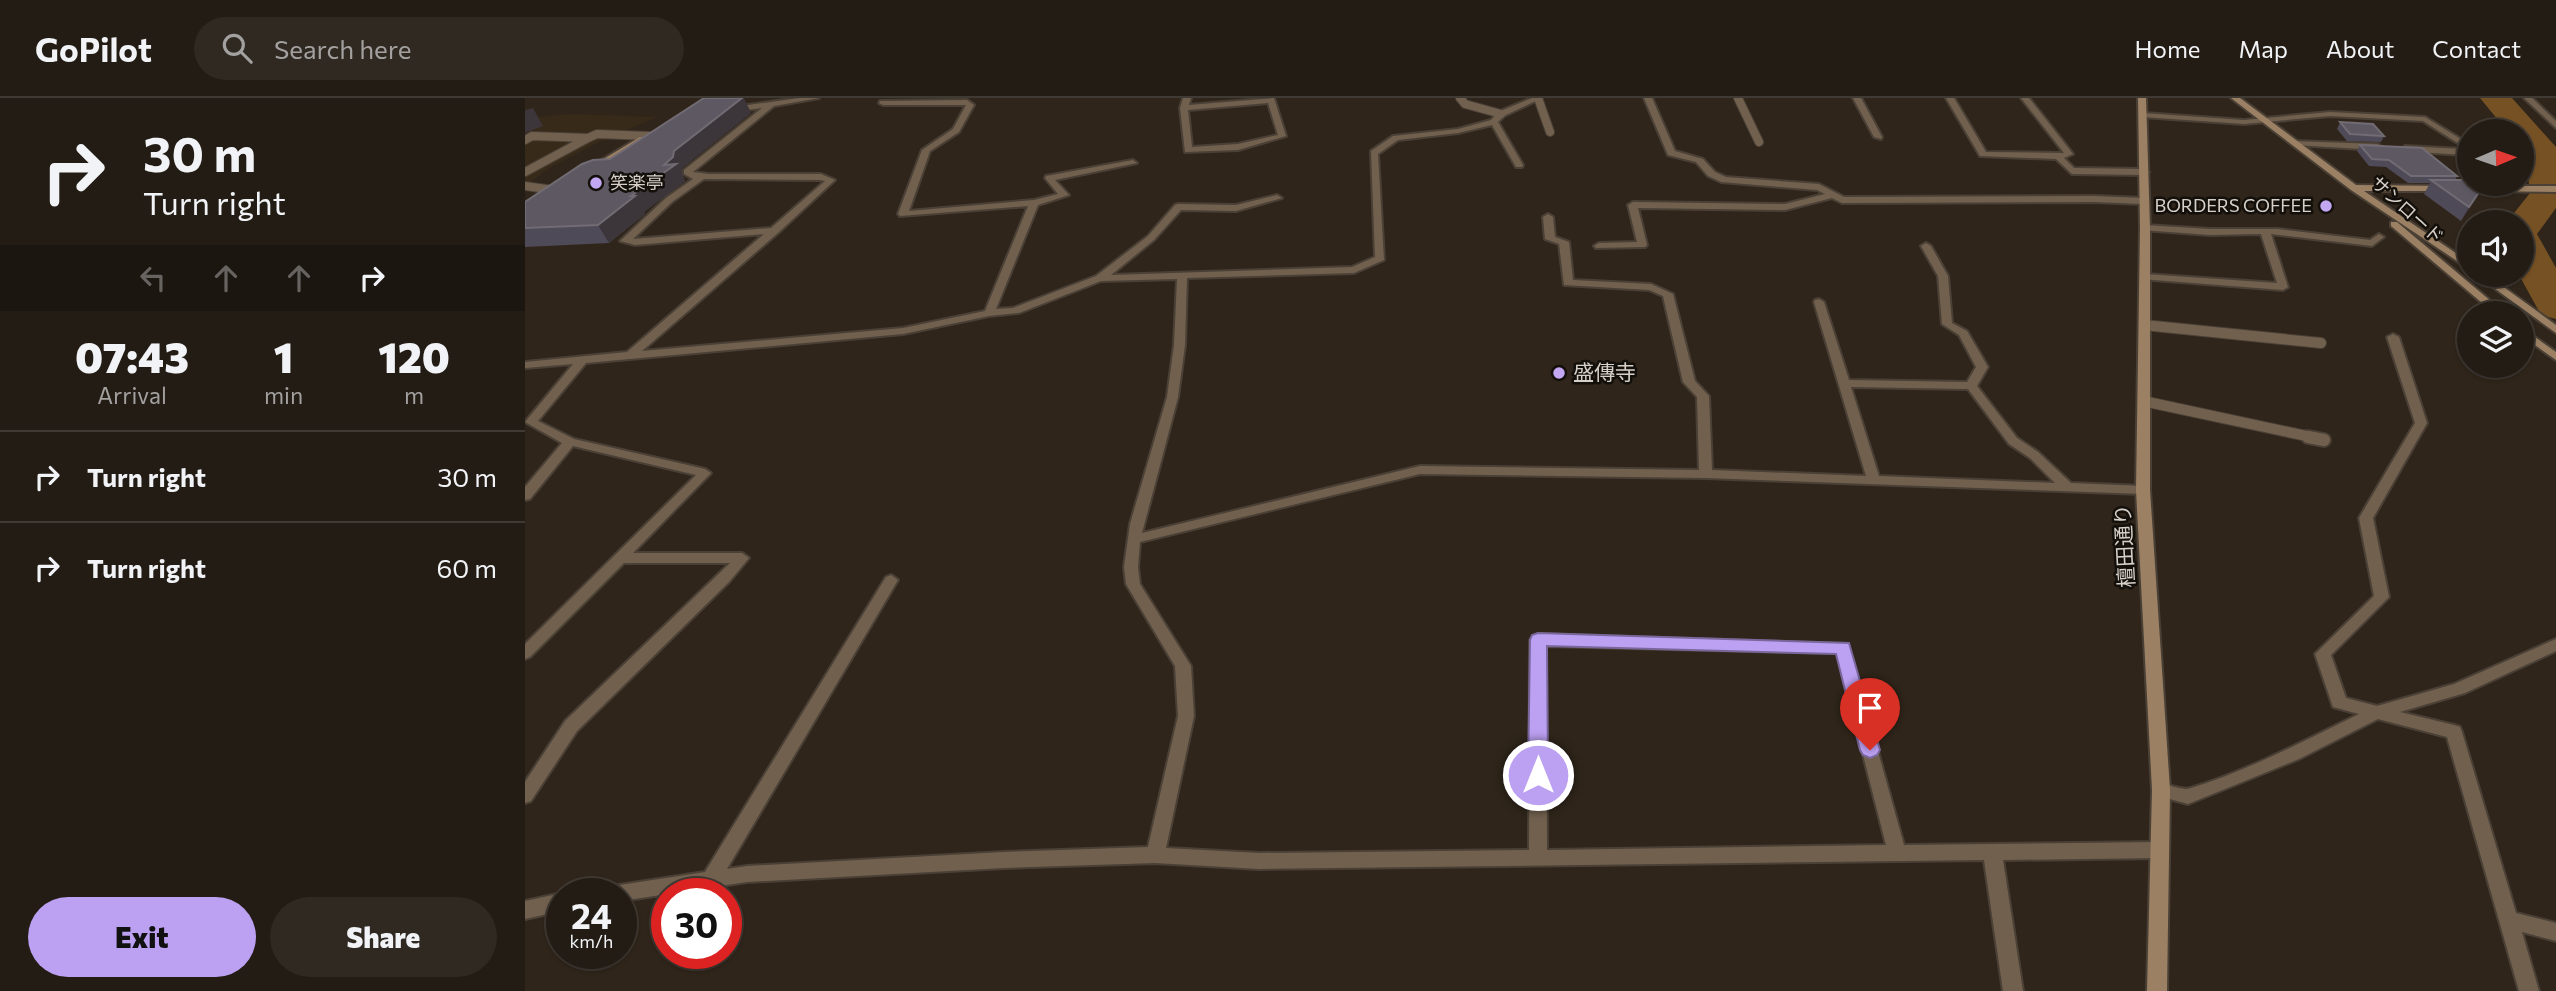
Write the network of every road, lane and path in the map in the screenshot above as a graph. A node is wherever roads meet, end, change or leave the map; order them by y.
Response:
1 (815, 98) edge
2 (889, 98) edge
3 (1187, 98) edge
4 (1460, 98) edge
5 (1538, 98) edge
6 (1648, 98) edge
7 (1738, 98) edge
8 (1857, 98) edge
9 (1950, 98) edge
10 (2025, 98) edge
11 (2142, 98) edge
12 (2235, 98) edge
13 (2528, 98) edge
14 (772, 104) junction
15 (1184, 108) junction
16 (717, 110) edge
17 (2143, 116) junction
18 (1498, 118) junction
19 (2266, 121) junction
20 (2556, 126) edge
21 (661, 129) edge
22 (1550, 132) dead end
23 (649, 136) junction
24 (1878, 137) dead end
25 (588, 138) junction
26 (525, 140) edge
27 (1759, 142) dead end
28 (2295, 143) junction
29 (2386, 148) edge
30 (2399, 148) edge
31 (2058, 156) junction
32 (1133, 163) dead end
33 (1519, 165) dead end
34 (525, 172) edge
35 (2145, 172) junction
36 (577, 176) edge
37 (701, 177) junction
38 (565, 183) edge
39 (525, 186) edge
40 (2354, 188) junction
41 (2556, 189) edge
42 (553, 190) junction
43 (1832, 195) junction
44 (538, 198) edge
45 (1277, 198) dead end
46 (2143, 201) junction
47 (1034, 203) junction
48 (1548, 217) dead end
49 (2145, 228) junction
50 (776, 230) junction
51 (2265, 230) junction
52 (2379, 237) dead end
53 (1599, 246) dead end
54 (1926, 246) dead end
55 (2457, 258) edge
56 (1182, 276) junction
57 (2145, 277) junction
58 (1100, 278) junction
59 (2499, 287) edge
60 (2486, 301) edge
61 (1819, 302) dead end
62 (989, 313) junction
63 (2144, 325) junction
64 (2556, 330) edge
65 (2393, 337) dead end
66 (2534, 340) edge
67 (2321, 343) dead end
68 (631, 355) junction
69 (2556, 357) edge
70 (582, 360) junction
71 (525, 365) edge
72 (1844, 383) junction
73 (1971, 386) junction
74 (2143, 401) junction
75 (2324, 440) dead end
76 (570, 442) junction
77 (1706, 474) junction
78 (1874, 480) junction
79 (2067, 487) junction
80 (2143, 490) junction
81 (525, 496) edge
82 (1134, 539) junction
83 (620, 558) junction
84 (891, 580) dead end
85 (2556, 645) edge
86 (525, 653) edge
87 (2378, 712) junction
88 (2161, 790) junction
89 (525, 796) edge
90 (2160, 850) junction
91 (1992, 851) junction
92 (1897, 852) junction
93 (1156, 855) junction
94 (1538, 856) junction
95 (711, 878) edge
96 (722, 878) edge
97 (546, 905) edge
98 (525, 910) edge
99 (2507, 919) junction
100 (2556, 932) edge
101 (2013, 991) edge
102 (2157, 991) edge
103 (2529, 991) edge

1 - 14 street
2 - 47 street
3 - 15 street
4 - 18 lane
5 - 18 street
5 - 22 lane
6 - 43 street
7 - 27 lane
8 - 24 street
9 - 31 street
10 - 31 street
11 - 17 street, 檀田通り
12 - 19 street, サンロード
13 - 20 street
14 - 16 street
14 - 37 street
15 - 15 street
17 - 19 street
17 - 35 street, 檀田通り
18 - 33 street
18 - 56 street
19 - 28 street, サンロード
19 - 30 street
21 - 23 street
23 - 25 lane
23 - 36 street
25 - 26 lane
25 - 34 lane
28 - 29 street
28 - 40 street, サンロード
31 - 35 street
32 - 47 street
35 - 46 street, 檀田通り
37 - 50 street
37 - 50 street
38 - 42 street
39 - 42 lane
40 - 41 street
40 - 55 street, サンロード
40 - 60 street, サンロード
42 - 44 street
43 - 46 street
43 - 53 street
45 - 58 street
46 - 49 street, 檀田通り
47 - 62 street
48 - 77 street
49 - 51 street
49 - 57 street, 檀田通り
50 - 68 street
51 - 52 street
51 - 57 street
54 - 73 street
56 - 58 street
56 - 82 street
57 - 63 street, 檀田通り
58 - 62 street
59 - 64 street
61 - 72 street
62 - 68 street
63 - 67 lane
63 - 74 street, 檀田通り
65 - 87 street
66 - 69 street
68 - 70 street
70 - 71 street
70 - 76 street
72 - 73 street
72 - 78 street
73 - 79 street
74 - 75 lane
74 - 80 street, 檀田通り
76 - 81 street
76 - 83 street
77 - 78 street
77 - 82 street
78 - 79 street
79 - 80 street
80 - 88 street, 檀田通り
82 - 93 street
83 - 86 street
83 - 89 street
84 - 95 street
85 - 87 street
87 - 88 street
87 - 99 street
88 - 90 street, 檀田通り
90 - 91 street
90 - 102 street, 檀田通り
91 - 92 street
91 - 101 street
92 - 94 street
92 - 94 street
93 - 94 street
93 - 96 street
97 - 98 street
99 - 100 street
99 - 103 street

